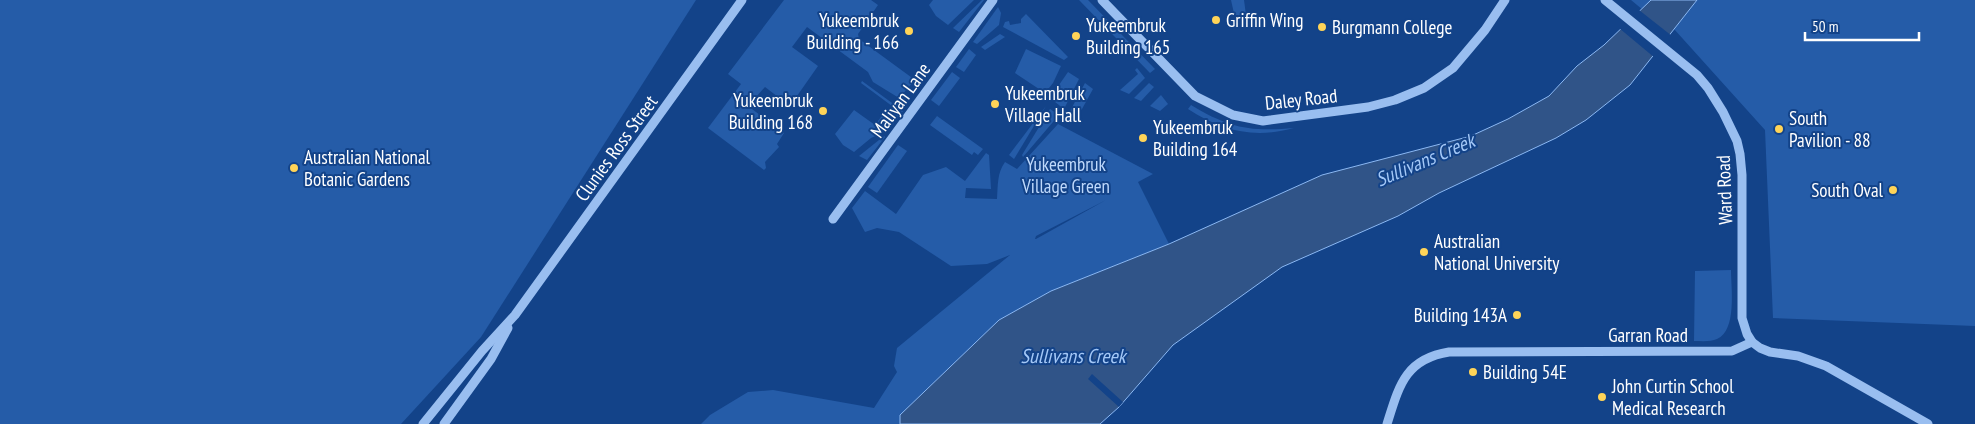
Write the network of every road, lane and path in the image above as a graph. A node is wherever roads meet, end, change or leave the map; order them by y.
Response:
1 (733, 0) edge
2 (742, 0) edge
3 (993, 0) edge
4 (1102, 0) edge
5 (1505, 0) edge
6 (1605, 0) edge
7 (729, 18) junction
8 (833, 219) dead end
9 (515, 315) junction
10 (1752, 342) junction
11 (423, 424) edge
12 (444, 424) edge
13 (1387, 424) edge
14 (1928, 424) edge

1 - 7 street
2 - 7 street, Clunies Ross Street
3 - 8 street, Maliyan Lane
4 - 5 street, Daley Road
6 - 10 street, Ward Road
7 - 9 street, Clunies Ross Street
9 - 11 street, Clunies Ross Street
9 - 12 street, Clunies Ross Street
10 - 13 street, Garran Road
10 - 14 street

